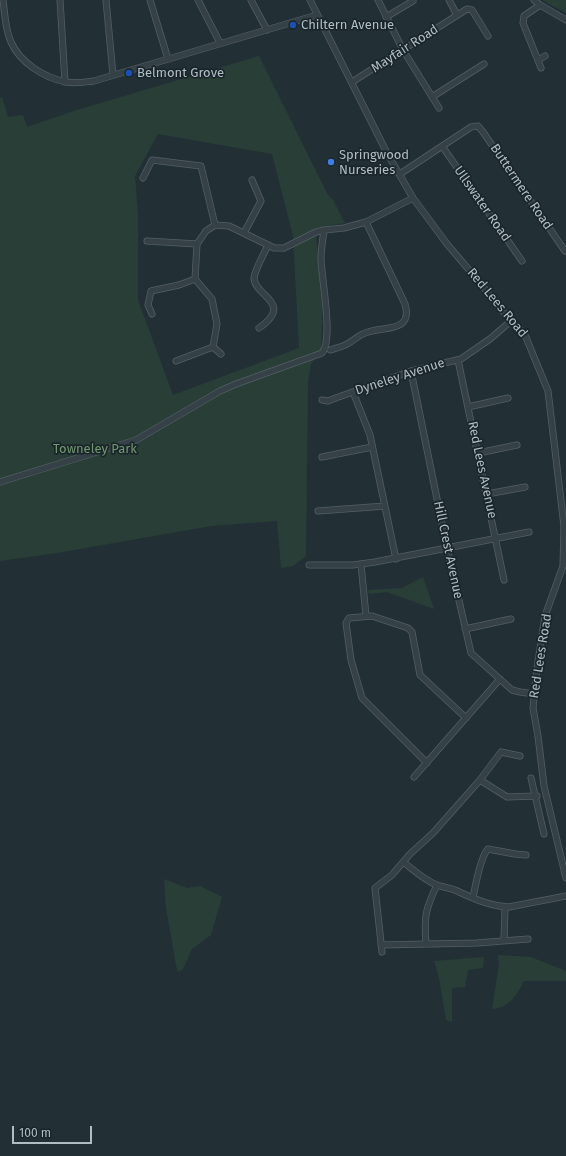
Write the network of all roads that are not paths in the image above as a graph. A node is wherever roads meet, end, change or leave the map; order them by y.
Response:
1 (3, 0) edge
2 (60, 0) edge
3 (106, 0) edge
4 (150, 0) edge
5 (198, 0) edge
6 (252, 0) edge
7 (310, 0) edge
8 (378, 0) edge
9 (449, 0) edge
10 (534, 0) edge
11 (413, 1) edge
12 (540, 5) junction
13 (2, 14) edge
14 (318, 15) junction
15 (457, 15) junction
16 (386, 17) junction
17 (566, 20) edge
18 (266, 30) junction
19 (488, 36) dead end
20 (220, 43) junction
21 (403, 50) junction
22 (545, 56) dead end
23 (168, 59) junction
24 (538, 60) junction
25 (484, 64) dead end
26 (541, 68) dead end
27 (113, 75) junction
28 (65, 82) junction
29 (352, 82) junction
30 (432, 97) junction
31 (440, 108) dead end
32 (442, 146) junction
33 (400, 174) junction
34 (143, 178) dead end
35 (252, 180) dead end
36 (413, 198) junction
37 (366, 222) junction
38 (215, 225) junction
39 (324, 230) junction
40 (244, 233) junction
41 (147, 241) dead end
42 (197, 244) junction
43 (268, 245) junction
44 (565, 251) dead end
45 (522, 261) dead end
46 (195, 279) junction
47 (152, 314) dead end
48 (512, 320) junction
49 (259, 328) dead end
50 (213, 347) junction
51 (330, 350) dead end
52 (220, 354) dead end
53 (458, 360) junction
54 (176, 361) dead end
55 (411, 371) junction
56 (353, 392) junction
57 (508, 398) dead end
58 (322, 400) dead end
59 (468, 407) junction
60 (517, 445) dead end
61 (372, 447) junction
62 (478, 454) junction
63 (322, 456) dead end
64 (0, 482) edge
65 (525, 487) dead end
66 (487, 494) junction
67 (385, 506) junction
68 (318, 511) dead end
69 (529, 532) dead end
70 (496, 539) junction
71 (447, 548) junction
72 (396, 559) junction
73 (361, 564) junction
74 (309, 565) dead end
75 (504, 580) dead end
76 (366, 616) junction
77 (511, 619) dead end
78 (465, 629) junction
79 (500, 679) junction
80 (534, 694) junction
81 (466, 718) junction
82 (520, 756) dead end
83 (427, 763) junction
84 (414, 777) dead end
85 (532, 778) dead end
86 (480, 780) junction
87 (536, 796) junction
88 (544, 834) dead end
89 (526, 855) dead end
90 (403, 862) junction
91 (566, 878) edge
92 (437, 885) junction
93 (566, 896) edge
94 (472, 898) junction
95 (505, 907) junction
96 (528, 939) dead end
97 (504, 941) junction
98 (426, 944) junction
99 (381, 945) junction
100 (382, 952) dead end

1 - 13 street
2 - 28 street
3 - 27 street
4 - 23 street
5 - 20 street
6 - 18 street
7 - 14 street, Red Lees Road
8 - 16 street
9 - 15 street
10 - 12 street
11 - 16 street
12 - 17 street
12 - 24 street
13 - 28 street
14 - 18 street
14 - 29 street, Red Lees Road
15 - 19 street
15 - 21 street, Mayfair Road
16 - 21 street
18 - 20 street
20 - 23 street
21 - 29 street, Mayfair Road
21 - 30 street
22 - 24 street
23 - 27 street
24 - 26 street
25 - 30 street
27 - 28 street
29 - 33 street, Red Lees Road
30 - 31 street
32 - 33 street
32 - 44 street, Buttermere Road
32 - 45 street, Ullswater Road
33 - 36 street, Red Lees Road
34 - 38 street
35 - 40 street
36 - 37 street
36 - 48 street, Red Lees Road
37 - 39 street
37 - 51 street
38 - 40 street
38 - 42 street
39 - 43 street
39 - 64 street
40 - 43 street
41 - 42 street
42 - 46 street
43 - 49 street
46 - 47 street
46 - 50 street
48 - 53 street, Dyneley Avenue
48 - 80 street, Red Lees Road
50 - 52 street
50 - 54 street
53 - 55 street, Dyneley Avenue
53 - 59 street, Red Lees Avenue
55 - 56 street, Dyneley Avenue
55 - 71 street, Hill Crest Avenue
56 - 58 street, Dyneley Avenue
56 - 61 street
57 - 59 street
59 - 62 street, Red Lees Avenue
60 - 62 street
61 - 63 street
61 - 67 street
62 - 66 street, Red Lees Avenue
65 - 66 street
66 - 70 street, Red Lees Avenue
67 - 68 street
67 - 72 street
69 - 70 street
70 - 71 street
70 - 75 street, Red Lees Avenue
71 - 72 street
71 - 78 street, Hill Crest Avenue
72 - 73 street
73 - 74 street
73 - 76 street
76 - 81 street
76 - 83 street
77 - 78 street
78 - 79 street, Hill Crest Avenue
79 - 80 street, Hill Crest Avenue
79 - 81 street
80 - 91 street, Red Lees Road
81 - 83 street
82 - 86 street
83 - 84 street
85 - 87 street
86 - 87 street
86 - 90 street
87 - 88 street
89 - 94 street
90 - 92 street
90 - 99 street
92 - 94 street
92 - 98 street
93 - 95 street
94 - 95 street
95 - 97 street
96 - 97 street
97 - 98 street
98 - 99 street
99 - 100 street

